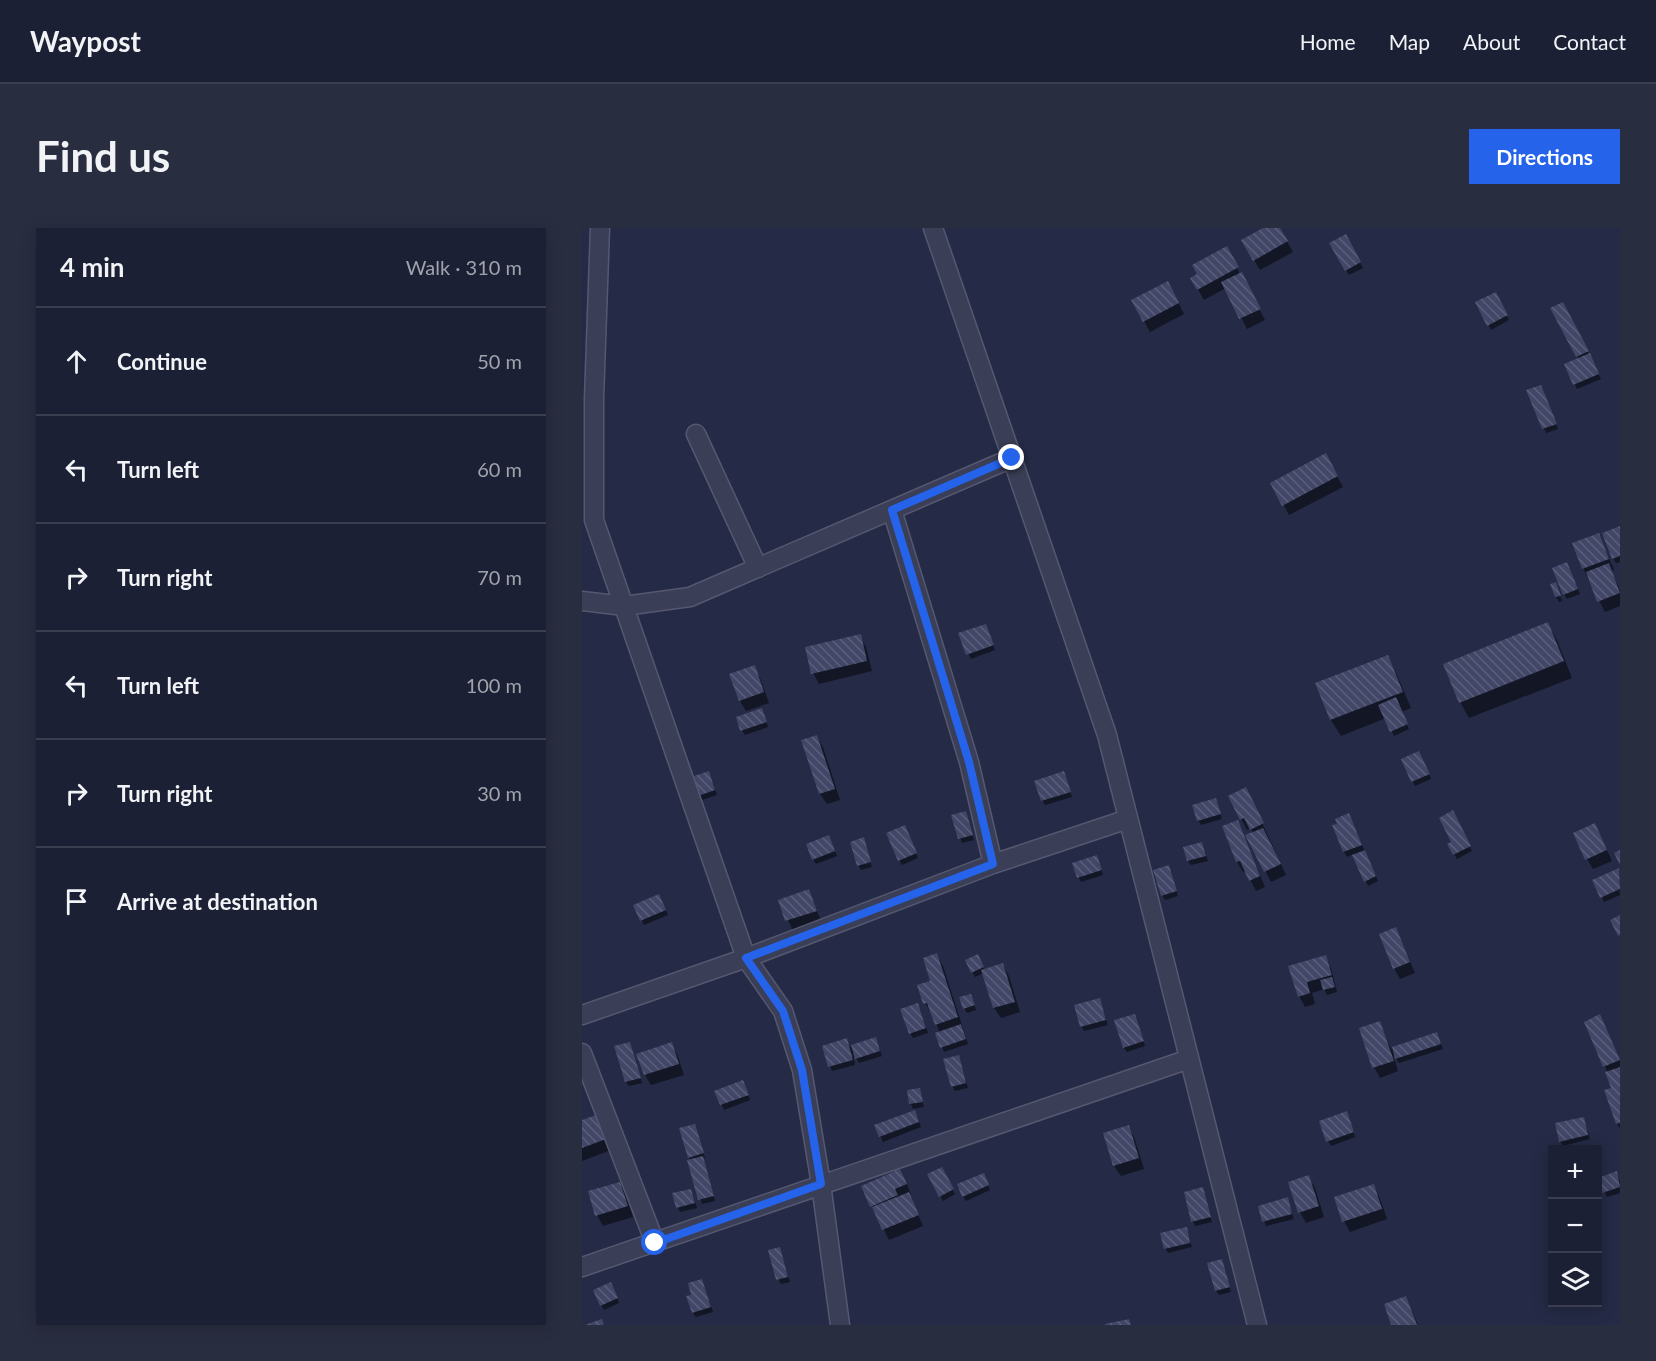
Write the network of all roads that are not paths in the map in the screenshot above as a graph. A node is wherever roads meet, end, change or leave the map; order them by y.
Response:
1 (600, 228) edge
2 (933, 228) edge
3 (696, 434) dead end
4 (1012, 458) junction
5 (892, 510) junction
6 (758, 568) junction
7 (582, 601) edge
8 (624, 606) junction
9 (1128, 819) junction
10 (993, 864) junction
11 (746, 958) junction
12 (582, 1015) edge
13 (582, 1053) edge
14 (1189, 1059) junction
15 (821, 1184) junction
16 (655, 1243) junction
17 (582, 1267) edge
18 (840, 1325) edge
19 (1257, 1325) edge

1 - 8 street
2 - 4 street
3 - 6 street
4 - 5 street
4 - 9 street
5 - 6 street
5 - 10 street
6 - 8 street
7 - 8 street
8 - 11 street
9 - 10 street
9 - 14 street
10 - 11 street
11 - 12 street
11 - 15 street
13 - 16 street
14 - 15 street
14 - 19 street
15 - 16 street
15 - 18 street
16 - 17 street

